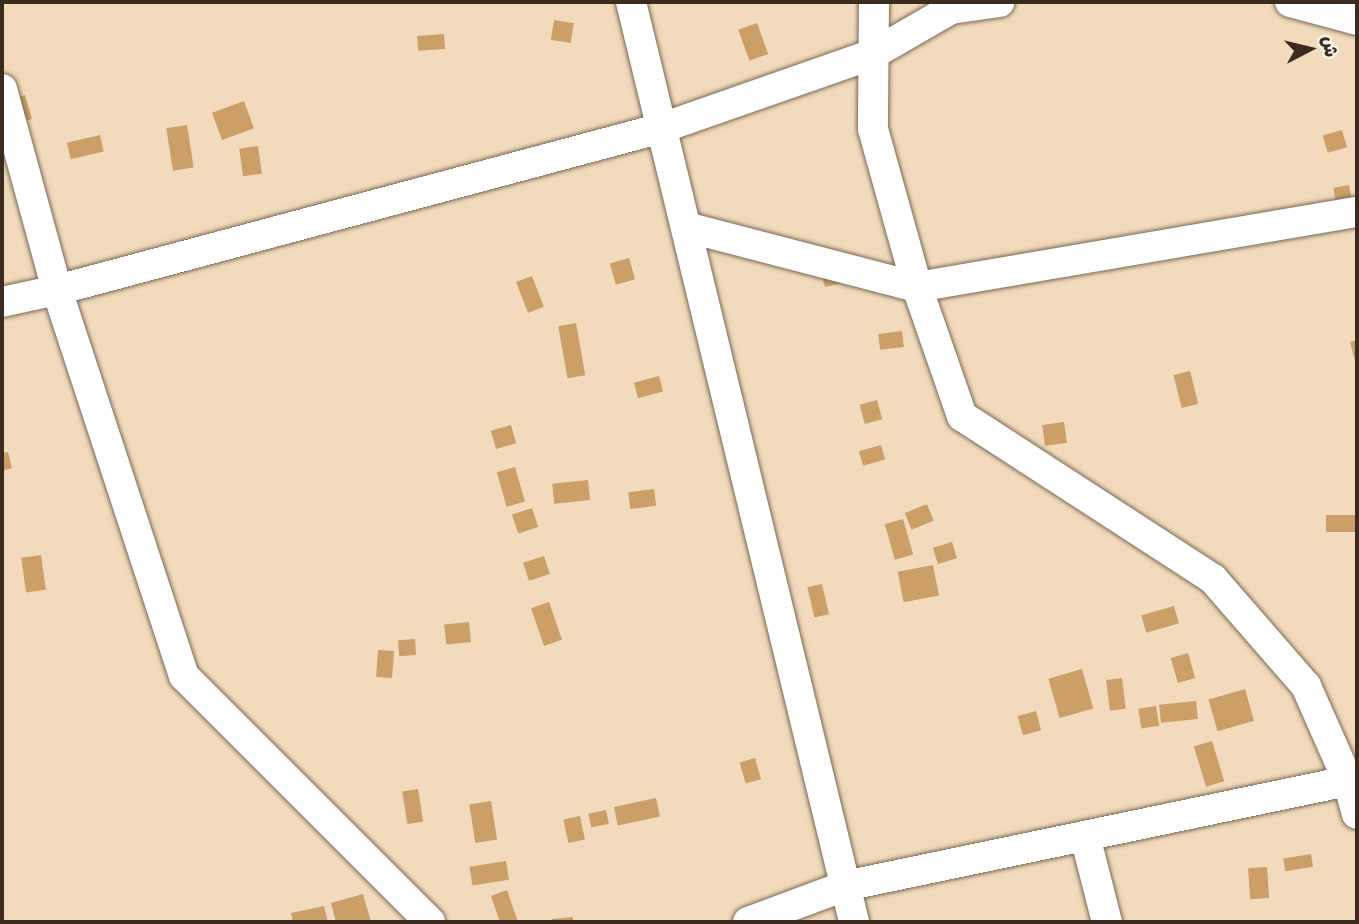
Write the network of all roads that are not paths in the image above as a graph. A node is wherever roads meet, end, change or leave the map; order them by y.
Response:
1 (631, 2) edge
2 (874, 2) edge
3 (999, 2) edge
4 (1290, 2) edge
5 (1357, 20) edge
6 (873, 54) junction
7 (2, 89) edge
8 (662, 128) junction
9 (1357, 212) edge
10 (686, 227) junction
11 (917, 287) junction
12 (57, 290) junction
13 (2, 302) edge
14 (1353, 780) edge
15 (1357, 814) edge
16 (1085, 836) junction
17 (845, 886) junction
18 (430, 922) edge
19 (748, 922) edge
20 (854, 922) edge
21 (1107, 922) edge

1 - 8 street
2 - 6 street
3 - 6 street
4 - 5 street
6 - 8 street
6 - 11 street
7 - 12 street
8 - 10 street
8 - 12 street
9 - 11 street
10 - 11 street
10 - 17 street
11 - 14 street
12 - 13 street
12 - 18 street
14 - 15 street
14 - 16 street
16 - 17 street
16 - 21 street
17 - 19 street
17 - 20 street

